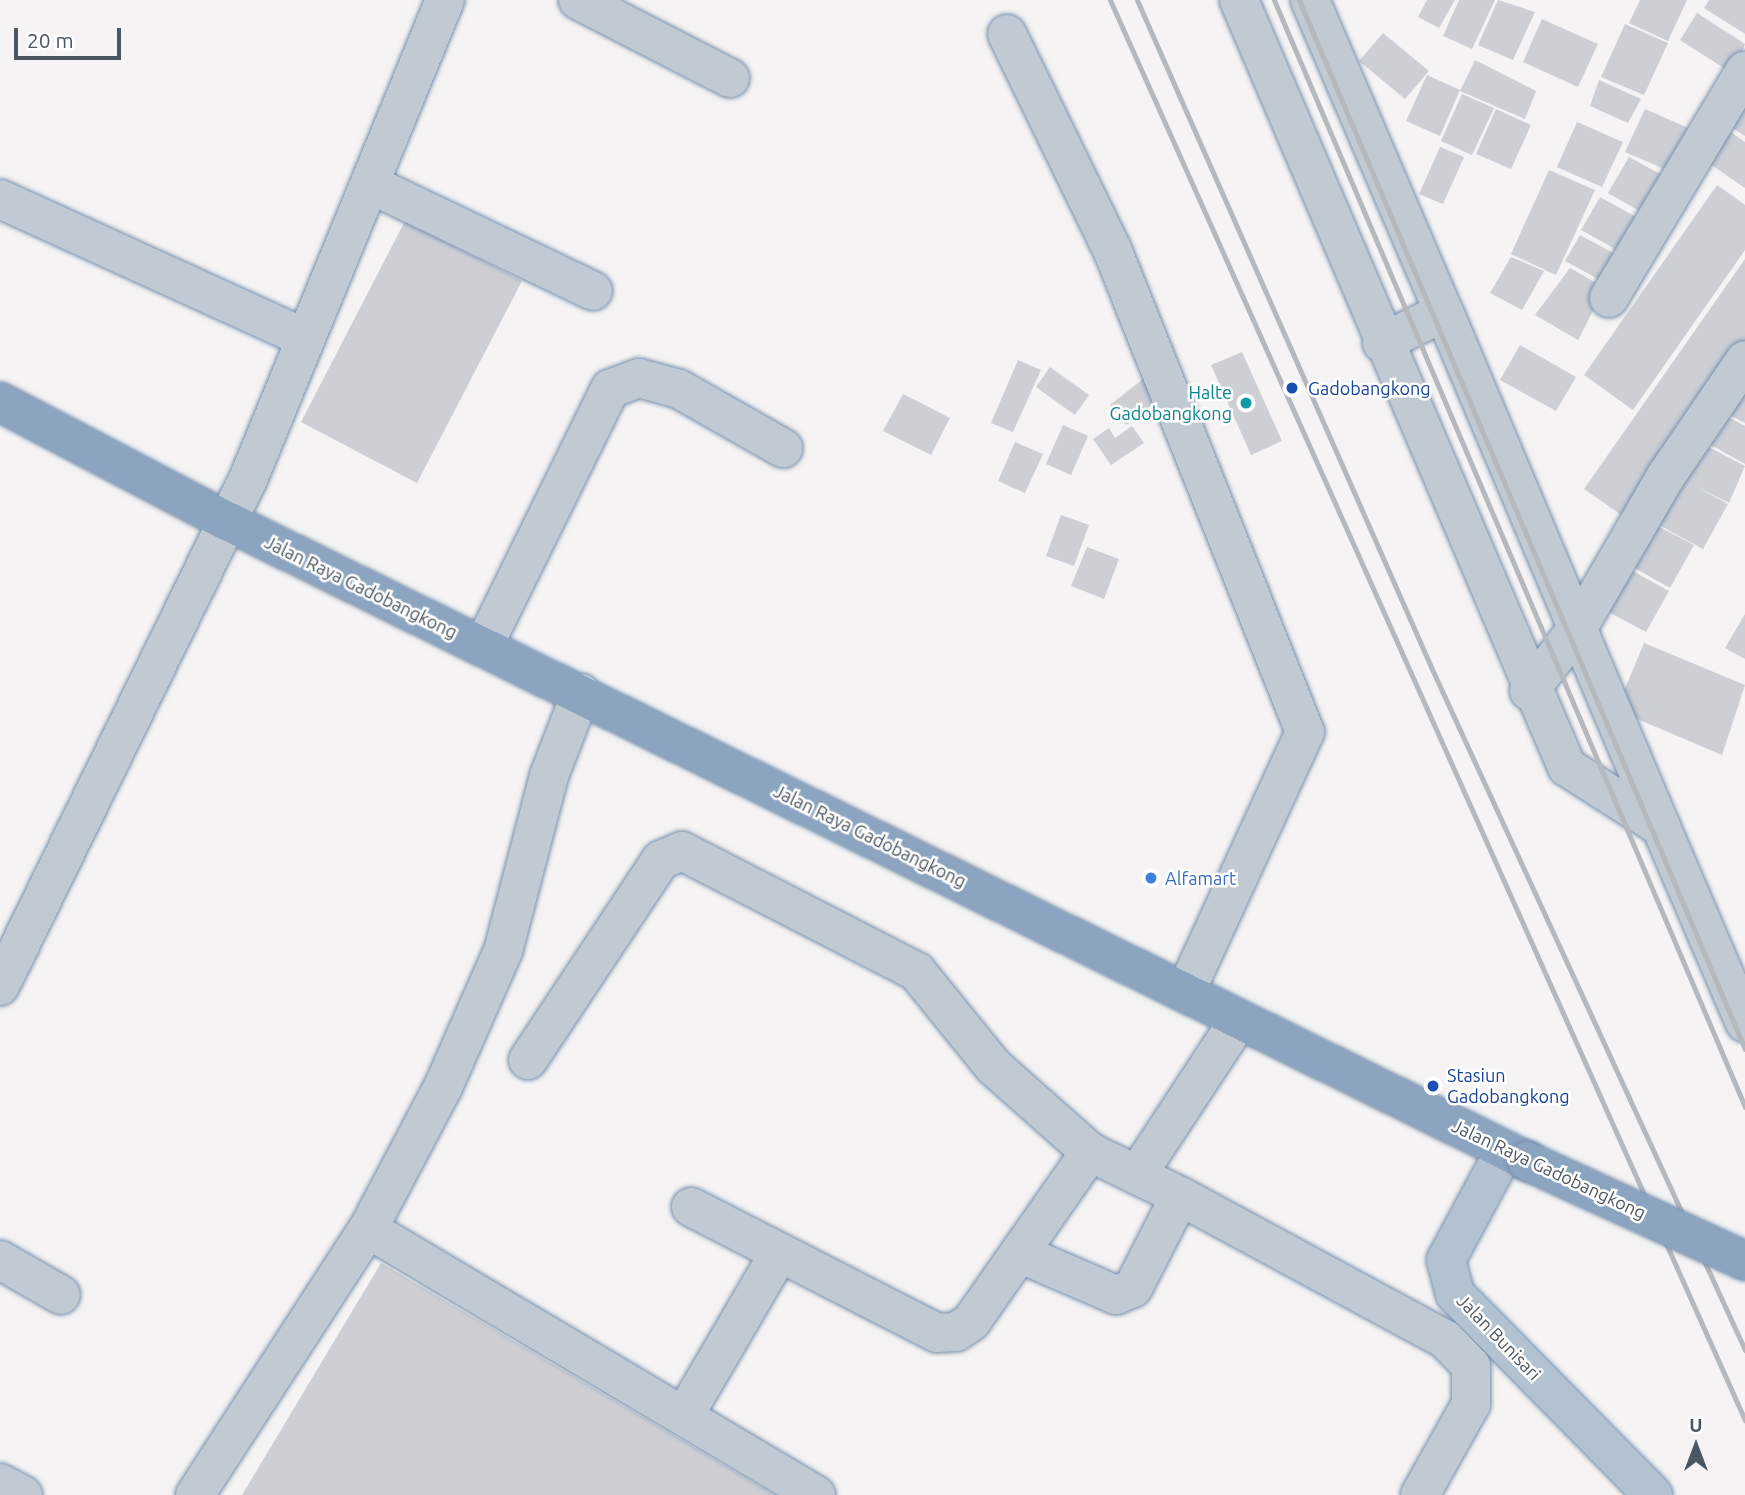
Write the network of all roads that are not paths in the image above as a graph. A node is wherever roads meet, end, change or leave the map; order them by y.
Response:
1 (445, 0) edge
2 (578, 0) edge
3 (1239, 0) edge
4 (1310, 0) edge
5 (1007, 34) dead end
6 (1745, 71) edge
7 (730, 78) dead end
8 (372, 185) junction
9 (0, 199) edge
10 (593, 291) dead end
11 (1609, 298) dead end
12 (1444, 312) junction
13 (303, 337) junction
14 (1382, 343) junction
15 (1745, 360) edge
16 (0, 402) edge
17 (783, 448) dead end
18 (228, 521) junction
19 (1579, 626) junction
20 (483, 647) junction
21 (1529, 691) junction
22 (581, 693) junction
23 (1661, 827) junction
24 (0, 986) edge
25 (1185, 991) junction
26 (1239, 1020) junction
27 (1745, 1023) edge
28 (528, 1060) dead end
29 (1090, 1152) junction
30 (1516, 1155) junction
31 (1138, 1175) junction
32 (1180, 1196) junction
33 (691, 1208) dead end
34 (368, 1228) junction
35 (1019, 1253) junction
36 (778, 1255) junction
37 (0, 1260) edge
38 (1745, 1261) edge
39 (61, 1295) dead end
40 (684, 1416) junction
41 (0, 1483) edge
42 (23, 1495) edge
43 (195, 1495) edge
44 (816, 1495) edge
45 (1420, 1495) edge
46 (1653, 1495) edge

1 - 8 street
2 - 7 street
3 - 14 street
4 - 12 street
5 - 25 street
6 - 11 street
8 - 10 street
8 - 13 street
9 - 13 street
12 - 14 street
12 - 19 street
13 - 18 street
14 - 21 street
15 - 19 street
16 - 18 highway, Jalan Raya Gadobangkong
17 - 20 street
18 - 20 highway, Jalan Raya Gadobangkong
18 - 24 street
19 - 21 street
19 - 23 street
20 - 22 highway, Jalan Raya Gadobangkong
21 - 23 street
22 - 25 highway, Jalan Raya Gadobangkong
22 - 34 street
23 - 27 street
25 - 26 highway, Jalan Raya Gadobangkong
26 - 30 highway, Jalan Raya Gadobangkong
26 - 31 street
28 - 29 street
29 - 31 street
29 - 35 street
30 - 38 highway, Jalan Raya Gadobangkong, bridge
30 - 46 main road, Jalan Bunisari
31 - 32 street
32 - 35 street
32 - 45 street
33 - 36 street
34 - 40 street
34 - 43 street
35 - 36 street
36 - 40 street
37 - 39 street
40 - 44 street
41 - 42 street

